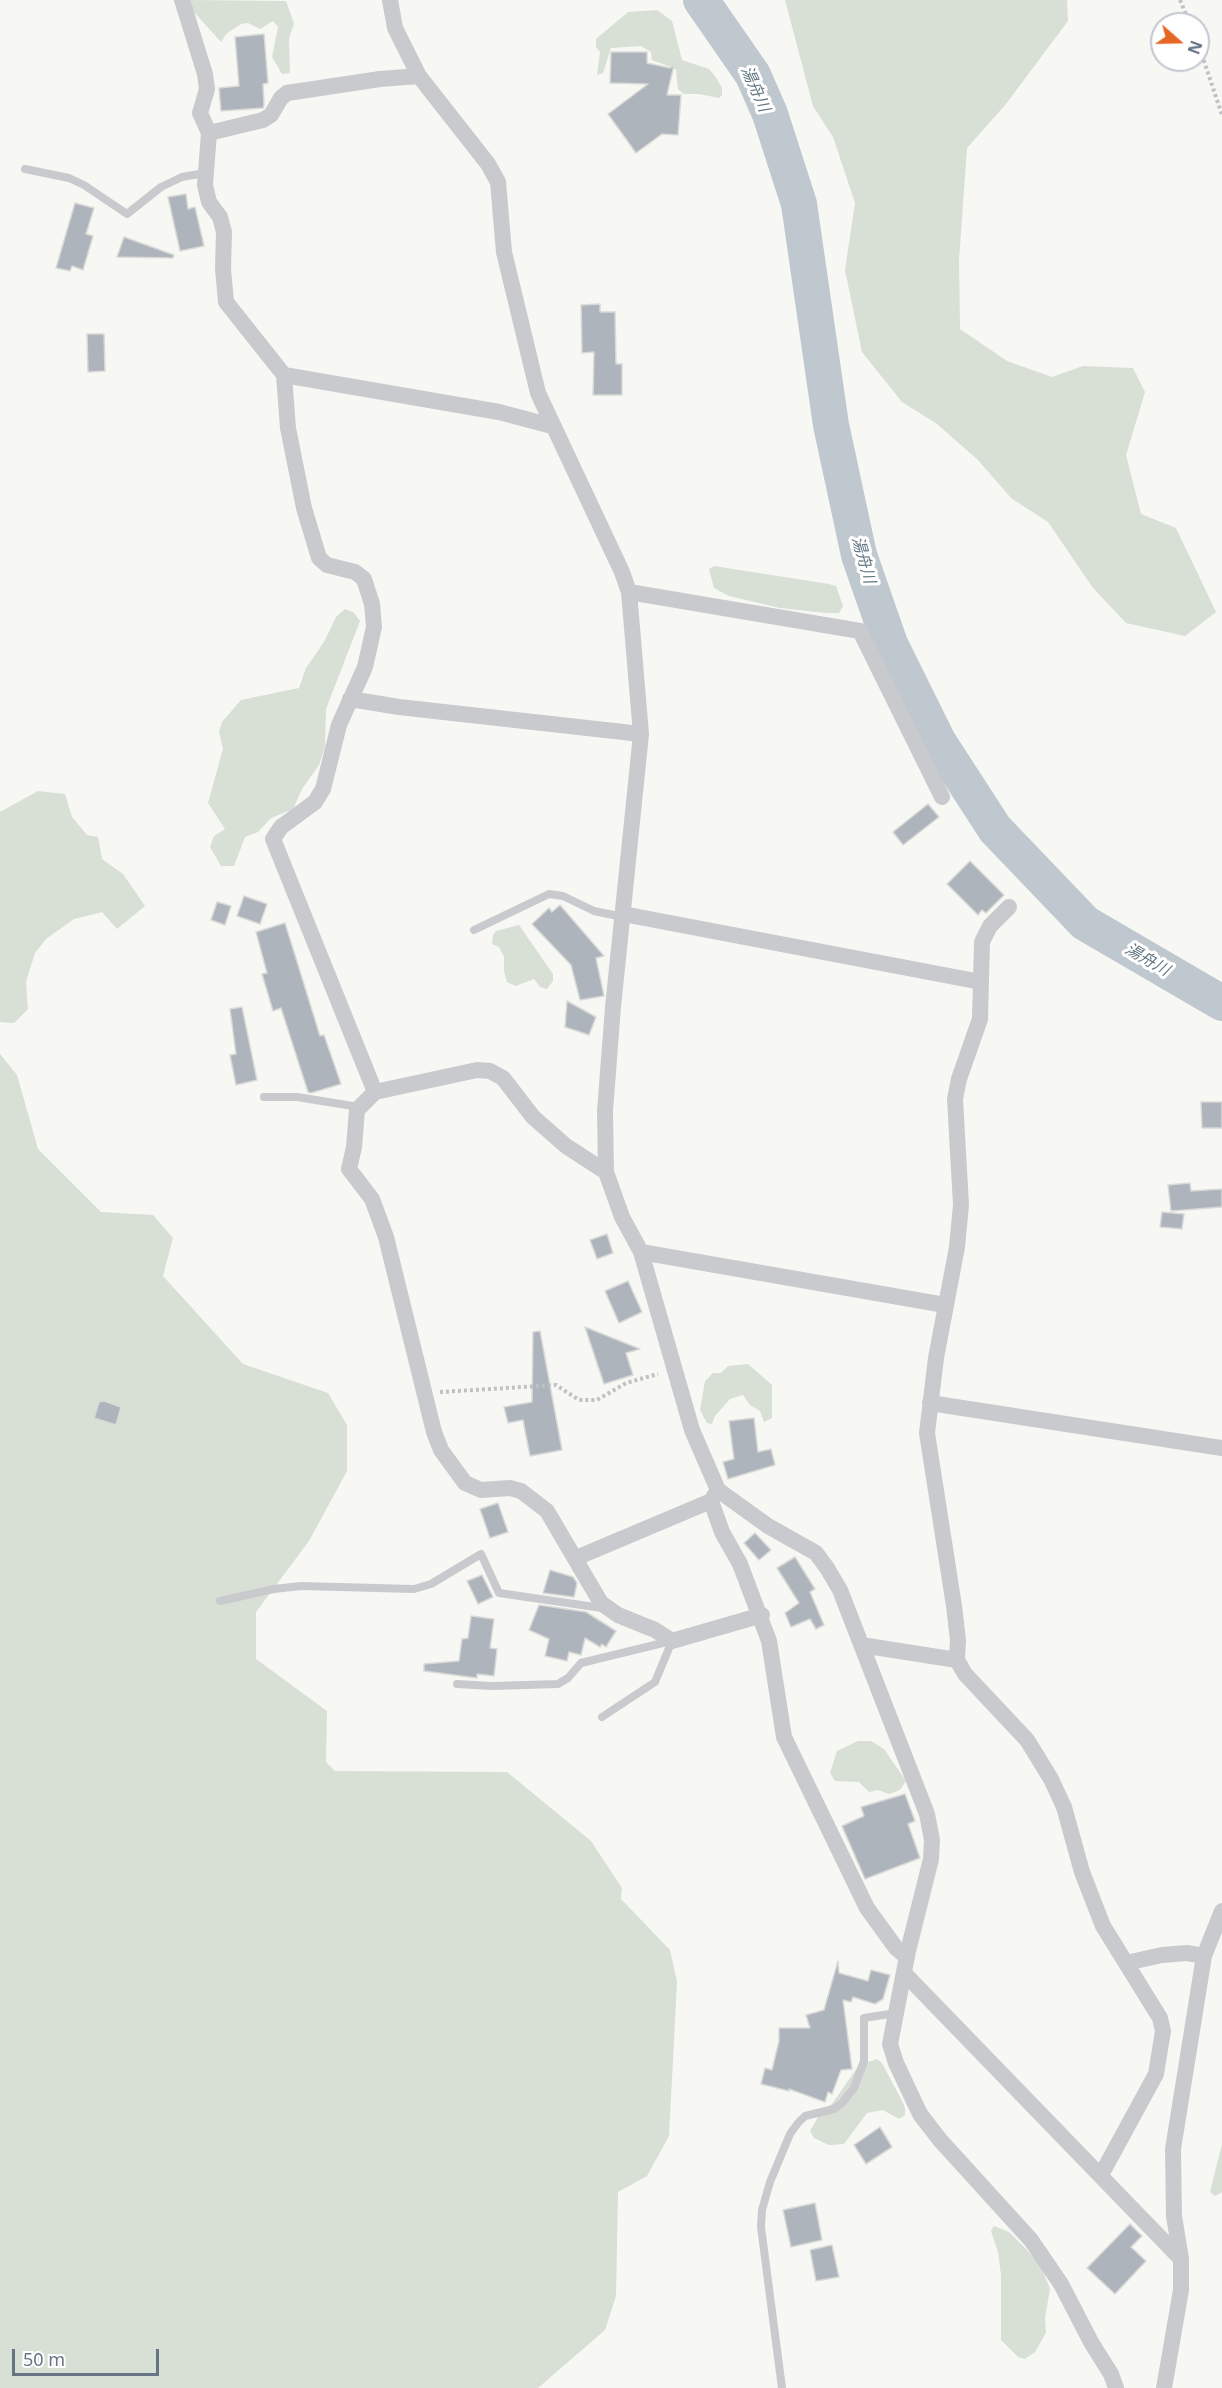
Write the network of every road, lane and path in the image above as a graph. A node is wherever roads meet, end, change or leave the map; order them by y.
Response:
1 (182, 0) edge
2 (390, 0) edge
3 (1208, 72) edge
4 (419, 76) junction
5 (1222, 115) edge
6 (209, 133) junction
7 (25, 169) dead end
8 (205, 173) junction
9 (284, 375) junction
10 (552, 426) junction
11 (629, 592) junction
12 (350, 699) junction
13 (641, 734) junction
14 (942, 797) dead end
15 (1009, 908) dead end
16 (623, 915) junction
17 (474, 930) dead end
18 (981, 982) junction
19 (375, 1092) junction
20 (264, 1097) dead end
21 (353, 1106) junction
22 (606, 1172) junction
23 (640, 1252) junction
24 (945, 1305) junction
25 (676, 1369) junction
26 (425, 1393) junction
27 (930, 1403) junction
28 (1222, 1448) edge
29 (715, 1496) junction
30 (576, 1558) junction
31 (220, 1601) dead end
32 (608, 1609) junction
33 (762, 1616) junction
34 (672, 1641) junction
35 (861, 1645) junction
36 (957, 1660) junction
37 (457, 1684) dead end
38 (602, 1717) dead end
39 (1222, 1911) edge
40 (1204, 1956) junction
41 (1126, 1963) junction
42 (905, 1965) junction
43 (896, 2013) junction
44 (1101, 2175) junction
45 (1181, 2259) junction
46 (782, 2388) edge
47 (1116, 2388) edge
48 (1164, 2388) edge

1 - 6 street
2 - 4 street
3 - 5 path
4 - 6 street
4 - 10 street
6 - 8 street
7 - 8 lane
8 - 9 street
9 - 10 street
9 - 12 street
10 - 11 street
11 - 13 street
11 - 14 street
12 - 13 street
12 - 19 street
13 - 16 street
15 - 18 street
16 - 17 lane
16 - 18 street
16 - 22 street
18 - 24 street
19 - 21 street
19 - 22 street
20 - 21 lane
21 - 26 street
22 - 23 street
23 - 24 street
23 - 25 street
24 - 27 street
25 - 26 path
25 - 29 street
26 - 30 street
27 - 28 street
27 - 36 street
29 - 30 street
29 - 33 street
29 - 35 street
30 - 32 street
31 - 32 lane
32 - 34 street
33 - 34 street
33 - 42 street
34 - 37 lane
34 - 38 lane
35 - 36 street
35 - 42 street
36 - 41 street
39 - 40 street
40 - 41 street
40 - 45 street
41 - 44 street
42 - 43 street
42 - 44 street
43 - 46 lane
43 - 47 street
44 - 45 street
45 - 48 street

